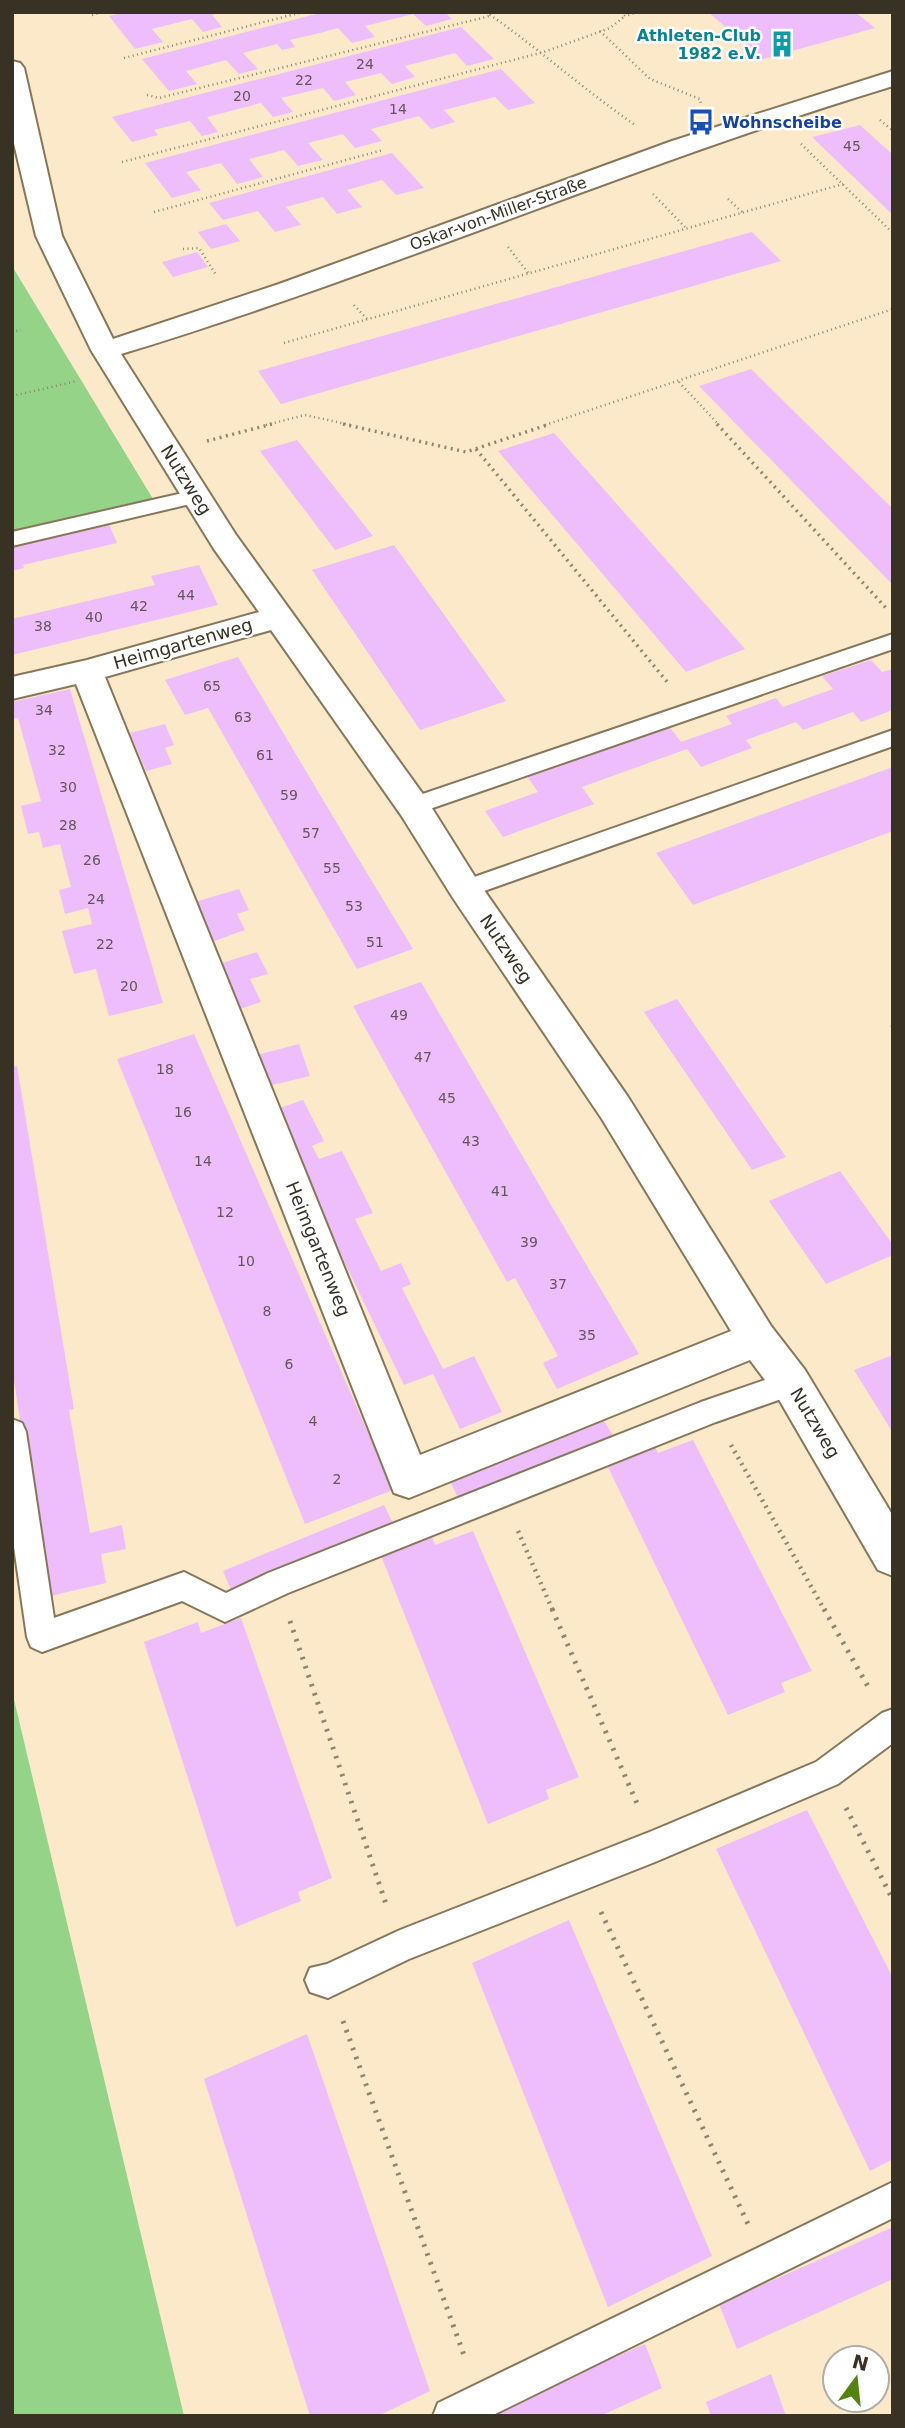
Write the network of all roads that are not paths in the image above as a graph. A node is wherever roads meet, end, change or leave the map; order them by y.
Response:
1 (12, 68) edge
2 (893, 78) edge
3 (105, 350) junction
4 (196, 496) junction
5 (12, 539) edge
6 (279, 617) junction
7 (893, 641) edge
8 (87, 671) junction
9 (12, 688) edge
10 (893, 738) edge
11 (413, 806) junction
12 (465, 889) junction
13 (757, 1339) junction
14 (791, 1383) junction
15 (12, 1432) edge
16 (893, 1556) edge
17 (892, 1726) edge
18 (325, 1980) road end
19 (893, 2199) edge
20 (466, 2409) edge

1 - 3 street, Nutzweg
2 - 3 street, Oskar-von-Miller-Straße
3 - 4 street, Nutzweg
4 - 5 lane
4 - 6 street, Nutzweg
6 - 8 street, Heimgartenweg
6 - 11 street, Nutzweg
7 - 11 lane
8 - 9 street, Heimgartenweg
8 - 13 street, Heimgartenweg
10 - 12 lane
11 - 12 street, Nutzweg
12 - 13 street, Nutzweg
13 - 14 street, Nutzweg
14 - 15 lane
14 - 16 street, Nutzweg
17 - 18 lane
19 - 20 lane

